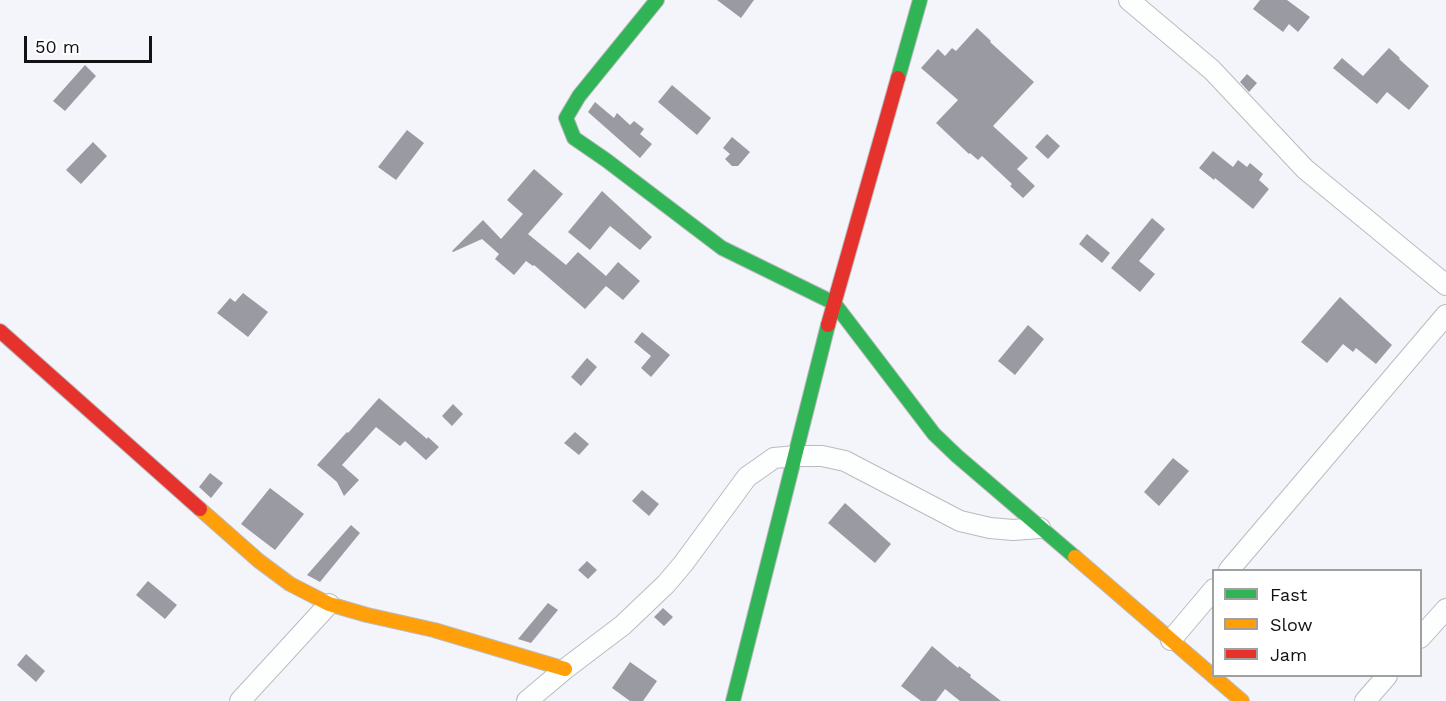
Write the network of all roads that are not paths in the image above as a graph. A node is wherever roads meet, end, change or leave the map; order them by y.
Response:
1 (657, 0) edge
2 (920, 0) edge
3 (1129, 0) edge
4 (1446, 285) edge
5 (834, 303) junction
6 (1446, 315) edge
7 (0, 331) edge
8 (796, 456) junction
9 (1040, 528) junction
10 (1231, 569) edge
11 (1212, 591) edge
12 (329, 604) junction
13 (1446, 609) edge
14 (1422, 636) edge
15 (1171, 640) junction
16 (565, 669) junction
17 (1212, 675) edge
18 (1214, 677) edge
19 (1385, 677) edge
20 (240, 701) edge
21 (527, 701) edge
22 (733, 701) edge
23 (1242, 701) edge
24 (1365, 701) edge

1 - 5 street
2 - 5 street
3 - 4 street
5 - 8 street
5 - 9 street
6 - 10 street
7 - 12 street
8 - 9 street
8 - 16 street
8 - 22 street
9 - 15 street
11 - 15 street
12 - 16 street
12 - 20 street
13 - 14 street
15 - 17 street
16 - 21 street
18 - 23 street
19 - 24 street

